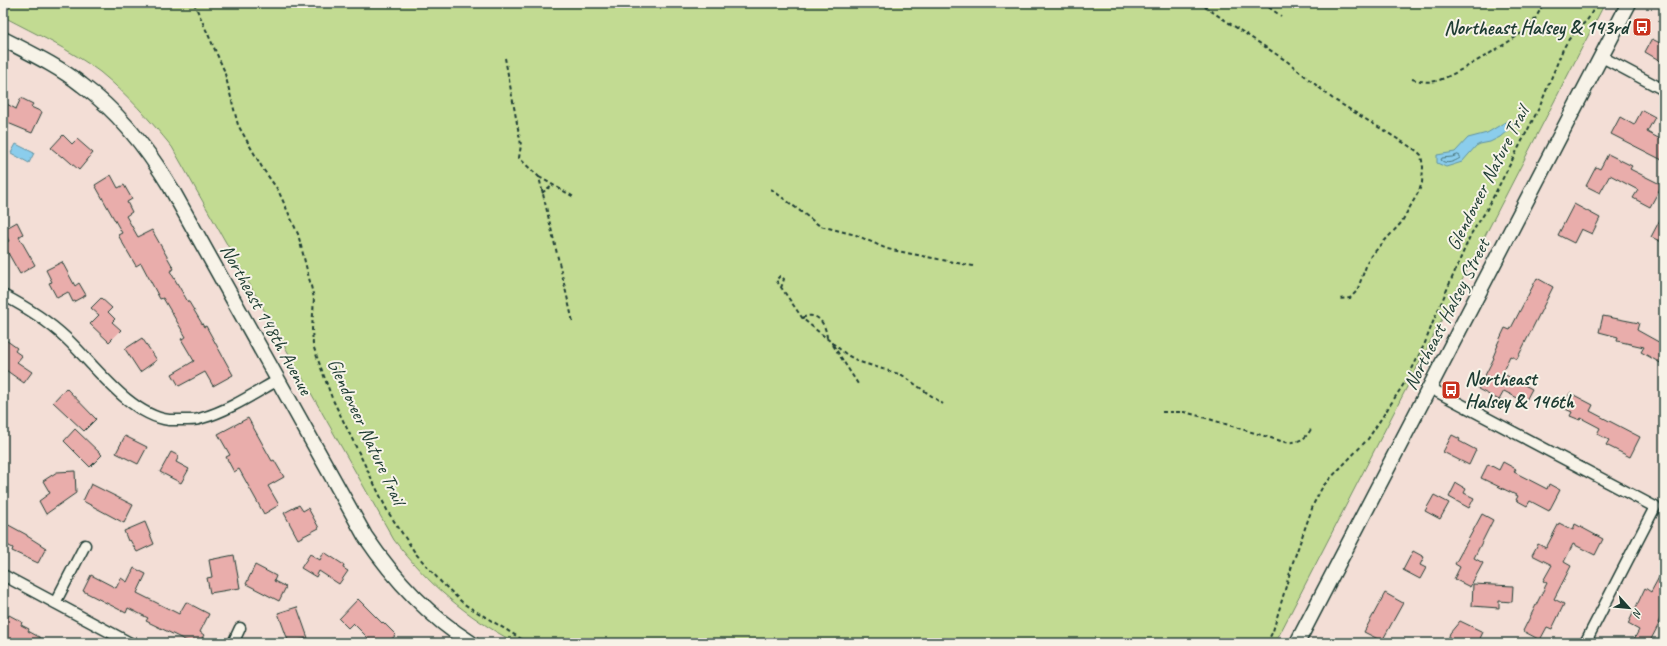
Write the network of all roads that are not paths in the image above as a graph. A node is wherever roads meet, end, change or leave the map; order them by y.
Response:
1 (1629, 3) edge
2 (3, 39) edge
3 (1602, 57) junction
4 (1664, 90) edge
5 (3, 295) edge
6 (278, 380) junction
7 (1430, 388) junction
8 (85, 545) dead end
9 (3, 575) edge
10 (55, 603) junction
11 (240, 628) dead end
12 (462, 641) edge
13 (130, 643) edge
14 (233, 643) edge
15 (1297, 643) edge
16 (1585, 643) edge

1 - 3 main road, Northeast Halsey Street
2 - 6 main road, Northeast 148th Avenue
3 - 4 street
3 - 7 main road, Northeast Halsey Street
5 - 6 street
6 - 12 main road, Northeast 148th Avenue
7 - 15 main road, Northeast Halsey Street
7 - 16 street
8 - 10 street
9 - 10 street
10 - 13 street
11 - 14 street

